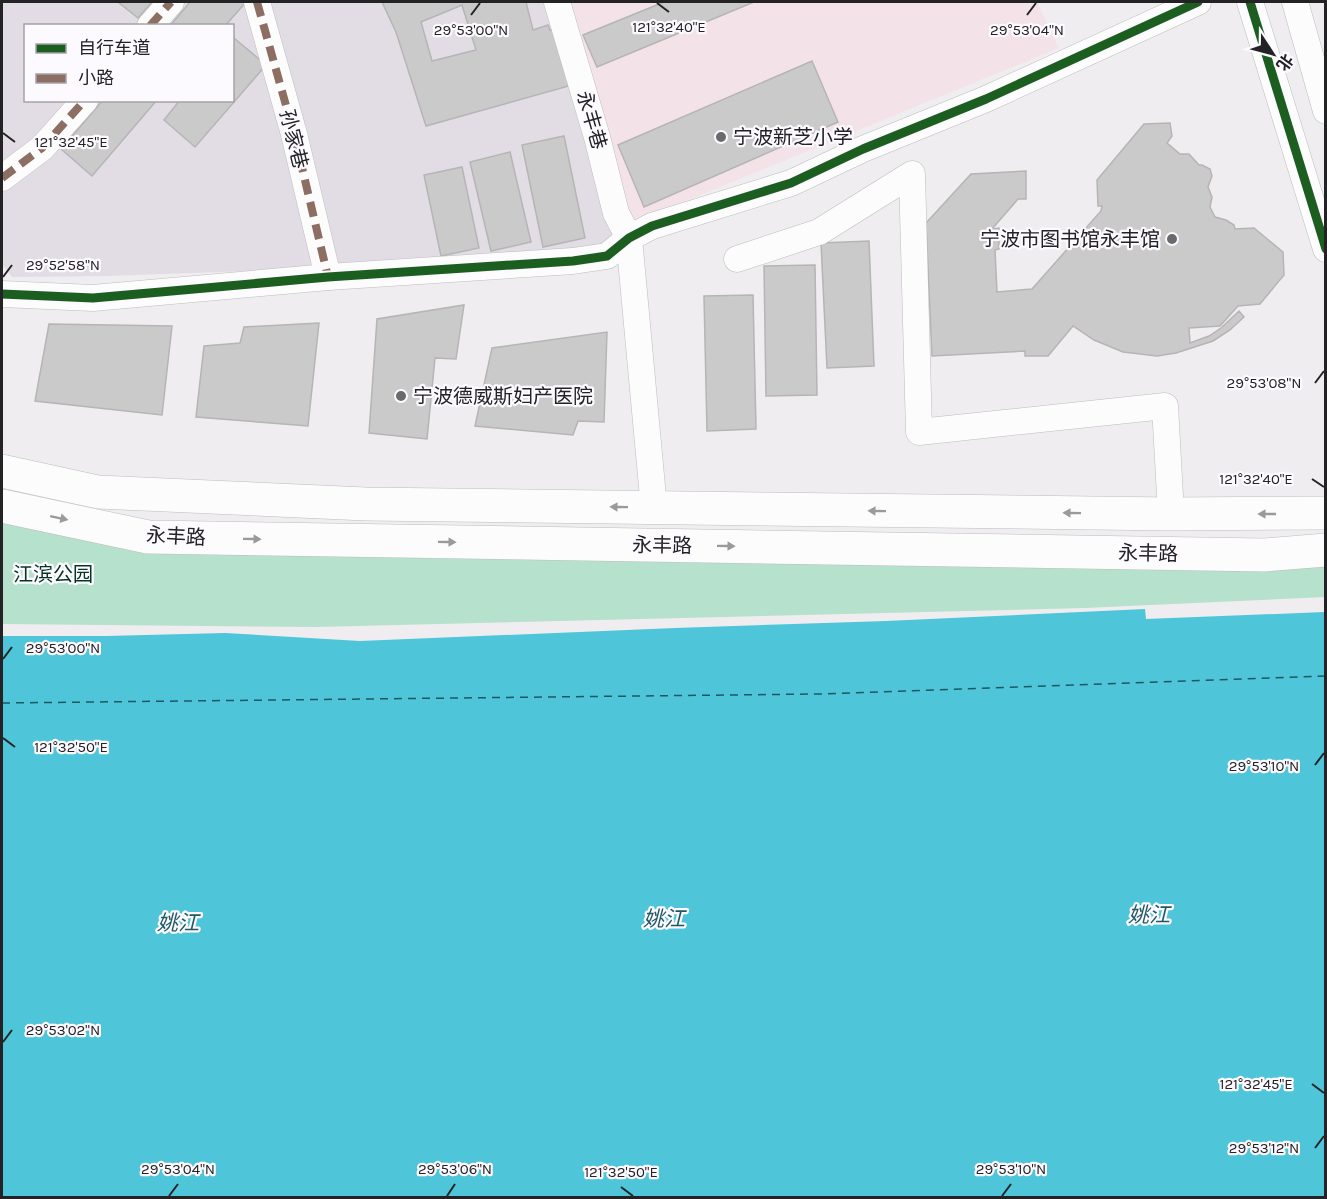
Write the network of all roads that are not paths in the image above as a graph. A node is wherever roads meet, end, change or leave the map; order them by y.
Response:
1 (171, 2) edge
2 (257, 2) edge
3 (557, 2) edge
4 (1198, 2) edge
5 (1250, 2) edge
6 (1295, 2) edge
7 (152, 24) edge
8 (1319, 64) edge
9 (83, 102) edge
10 (1326, 111) edge
11 (2, 178) edge
12 (629, 238) junction
13 (1326, 249) edge
14 (737, 259) dead end
15 (328, 276) junction
16 (2, 294) edge
17 (2, 471) edge
18 (2, 506) edge
19 (654, 508) junction
20 (1326, 513) edge
21 (1170, 514) junction
22 (1326, 550) edge

1 - 7 street
2 - 15 street, 孙家巷
3 - 12 street, 永丰巷
4 - 12 street
5 - 13 street
6 - 8 street
8 - 10 street
9 - 11 street
12 - 15 street
12 - 19 street
14 - 21 street
15 - 16 street
19 -> 17 main road, 永丰路
18 -> 22 main road, 永丰路
21 -> 19 main road, 永丰路
20 -> 21 main road, 永丰路

